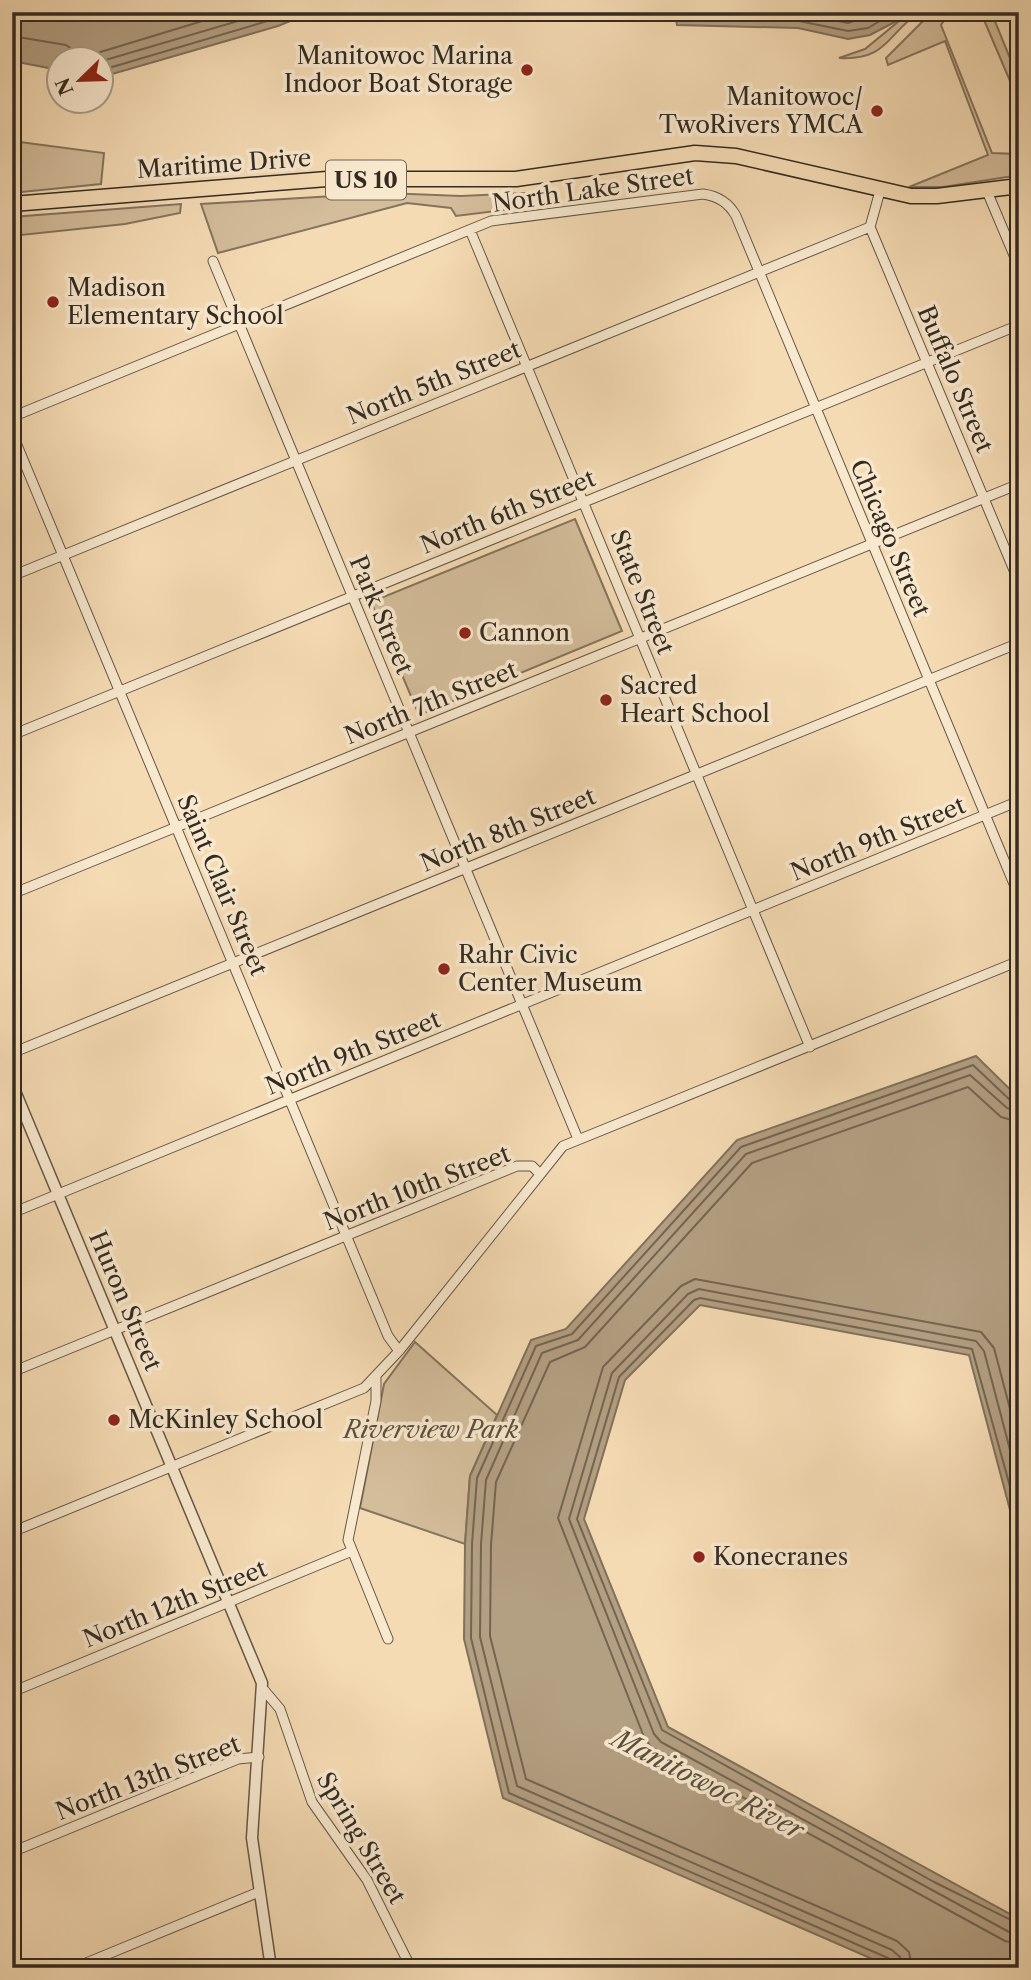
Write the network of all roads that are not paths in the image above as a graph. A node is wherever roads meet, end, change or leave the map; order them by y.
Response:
1 (1019, 186) edge
2 (986, 189) junction
3 (880, 191) junction
4 (720, 199) joint
5 (12, 204) edge
6 (870, 227) junction
7 (470, 230) junction
8 (213, 261) dead end
9 (1019, 267) edge
10 (758, 272) junction
11 (238, 324) junction
12 (1019, 325) edge
13 (927, 362) junction
14 (527, 366) junction
15 (815, 408) junction
16 (12, 417) edge
17 (12, 433) edge
18 (295, 460) junction
19 (1019, 484) edge
20 (984, 499) junction
21 (584, 502) junction
22 (871, 543) junction
23 (64, 555) junction
24 (12, 576) edge
25 (1019, 582) edge
26 (352, 597) junction
27 (640, 639) junction
28 (1019, 643) edge
29 (929, 679) junction
30 (120, 691) junction
31 (410, 732) junction
32 (12, 735) edge
33 (697, 775) junction
34 (1019, 801) edge
35 (985, 815) junction
36 (177, 827) junction
37 (465, 869) junction
38 (12, 894) edge
39 (1019, 896) edge
40 (753, 911) junction
41 (1019, 961) edge
42 (234, 962) junction
43 (522, 1004) junction
44 (810, 1046) junction
45 (12, 1053) edge
46 (12, 1084) edge
47 (290, 1100) junction
48 (578, 1139) junction
49 (539, 1173) junction
50 (57, 1194) junction
51 (12, 1213) edge
52 (347, 1236) junction
53 (115, 1330) junction
54 (399, 1351) junction
55 (12, 1372) edge
56 (376, 1378) junction
57 (173, 1467) junction
58 (12, 1532) edge
59 (352, 1551) junction
60 (229, 1603) junction
61 (388, 1639) dead end
62 (264, 1690) junction
63 (12, 1692) edge
64 (259, 1757) junction
65 (12, 1852) edge
66 (260, 1892) junction
67 (74, 1968) edge
68 (271, 1968) edge
69 (411, 1968) edge

1 - 2 main road, Maritime Drive / US 10
2 - 3 main road, Maritime Drive / US 10
2 - 9 street
3 - 5 main road, Maritime Drive / US 10
3 - 6 street
4 - 7 street, North Lake Street
4 - 10 street, Chicago Street
6 - 10 street, North 5th Street
6 - 13 street, Buffalo Street
7 - 11 street, North Lake Street
7 - 14 street, State Street
8 - 11 street, Park Street
10 - 14 street, North 5th Street
10 - 15 street, Chicago Street
11 - 16 street, North Lake Street
11 - 18 street, Park Street
12 - 13 street, North 6th Street
13 - 15 street, North 6th Street
13 - 20 street, Buffalo Street
14 - 18 street, North 5th Street
14 - 21 street, State Street
15 - 21 street, North 6th Street
15 - 22 street, Chicago Street
17 - 23 street, Saint Clair Street
18 - 23 street, North 5th Street
18 - 26 street, Park Street
19 - 20 street, North 7th Street
20 - 22 street, North 7th Street
20 - 25 street, Buffalo Street
21 - 26 street, North 6th Street
21 - 27 street, State Street
22 - 27 street, North 7th Street
22 - 29 street, Chicago Street
23 - 24 street, North 5th Street
23 - 30 street, Saint Clair Street
26 - 30 street, North 6th Street
26 - 31 street, Park Street
27 - 31 street, North 7th Street
27 - 33 street, State Street
28 - 29 street, North 8th Street
29 - 33 street, North 8th Street
29 - 35 street, Chicago Street
30 - 32 street, North 6th Street
30 - 36 street, Saint Clair Street
31 - 36 street, North 7th Street
31 - 37 street, Park Street
33 - 37 street, North 8th Street
33 - 40 street, State Street
34 - 35 street, North 9th Street
35 - 39 street, Chicago Street
35 - 40 street, North 9th Street
36 - 38 street, North 7th Street
36 - 42 street, Saint Clair Street
37 - 42 street, North 8th Street
37 - 43 street, Park Street
40 - 43 street, North 9th Street
40 - 44 street, State Street
41 - 44 street, North 10th Street
42 - 45 street, North 8th Street
42 - 47 street, Saint Clair Street
43 - 47 street, North 9th Street
43 - 48 street, Park Street
44 - 48 street, North 10th Street
46 - 50 street, Huron Street
47 - 50 street, North 9th Street
47 - 52 street, Saint Clair Street
48 - 49 street, North 10th Street
49 - 52 street, North 10th Street
49 - 54 street
50 - 51 street, North 9th Street
50 - 53 street, Huron Street
52 - 53 street, North 10th Street
52 - 54 street, Saint Clair Street
53 - 55 street, North 10th Street
53 - 57 street, Huron Street
54 - 56 street
56 - 57 street
56 - 59 street
57 - 58 street
57 - 60 street, Huron Street
59 - 60 street, North 12th Street
59 - 61 street
60 - 62 street, Huron Street
60 - 63 street, North 12th Street
62 - 64 street
62 - 69 street, Spring Street
64 - 65 street, North 13th Street
64 - 66 street
66 - 67 street
66 - 68 street

